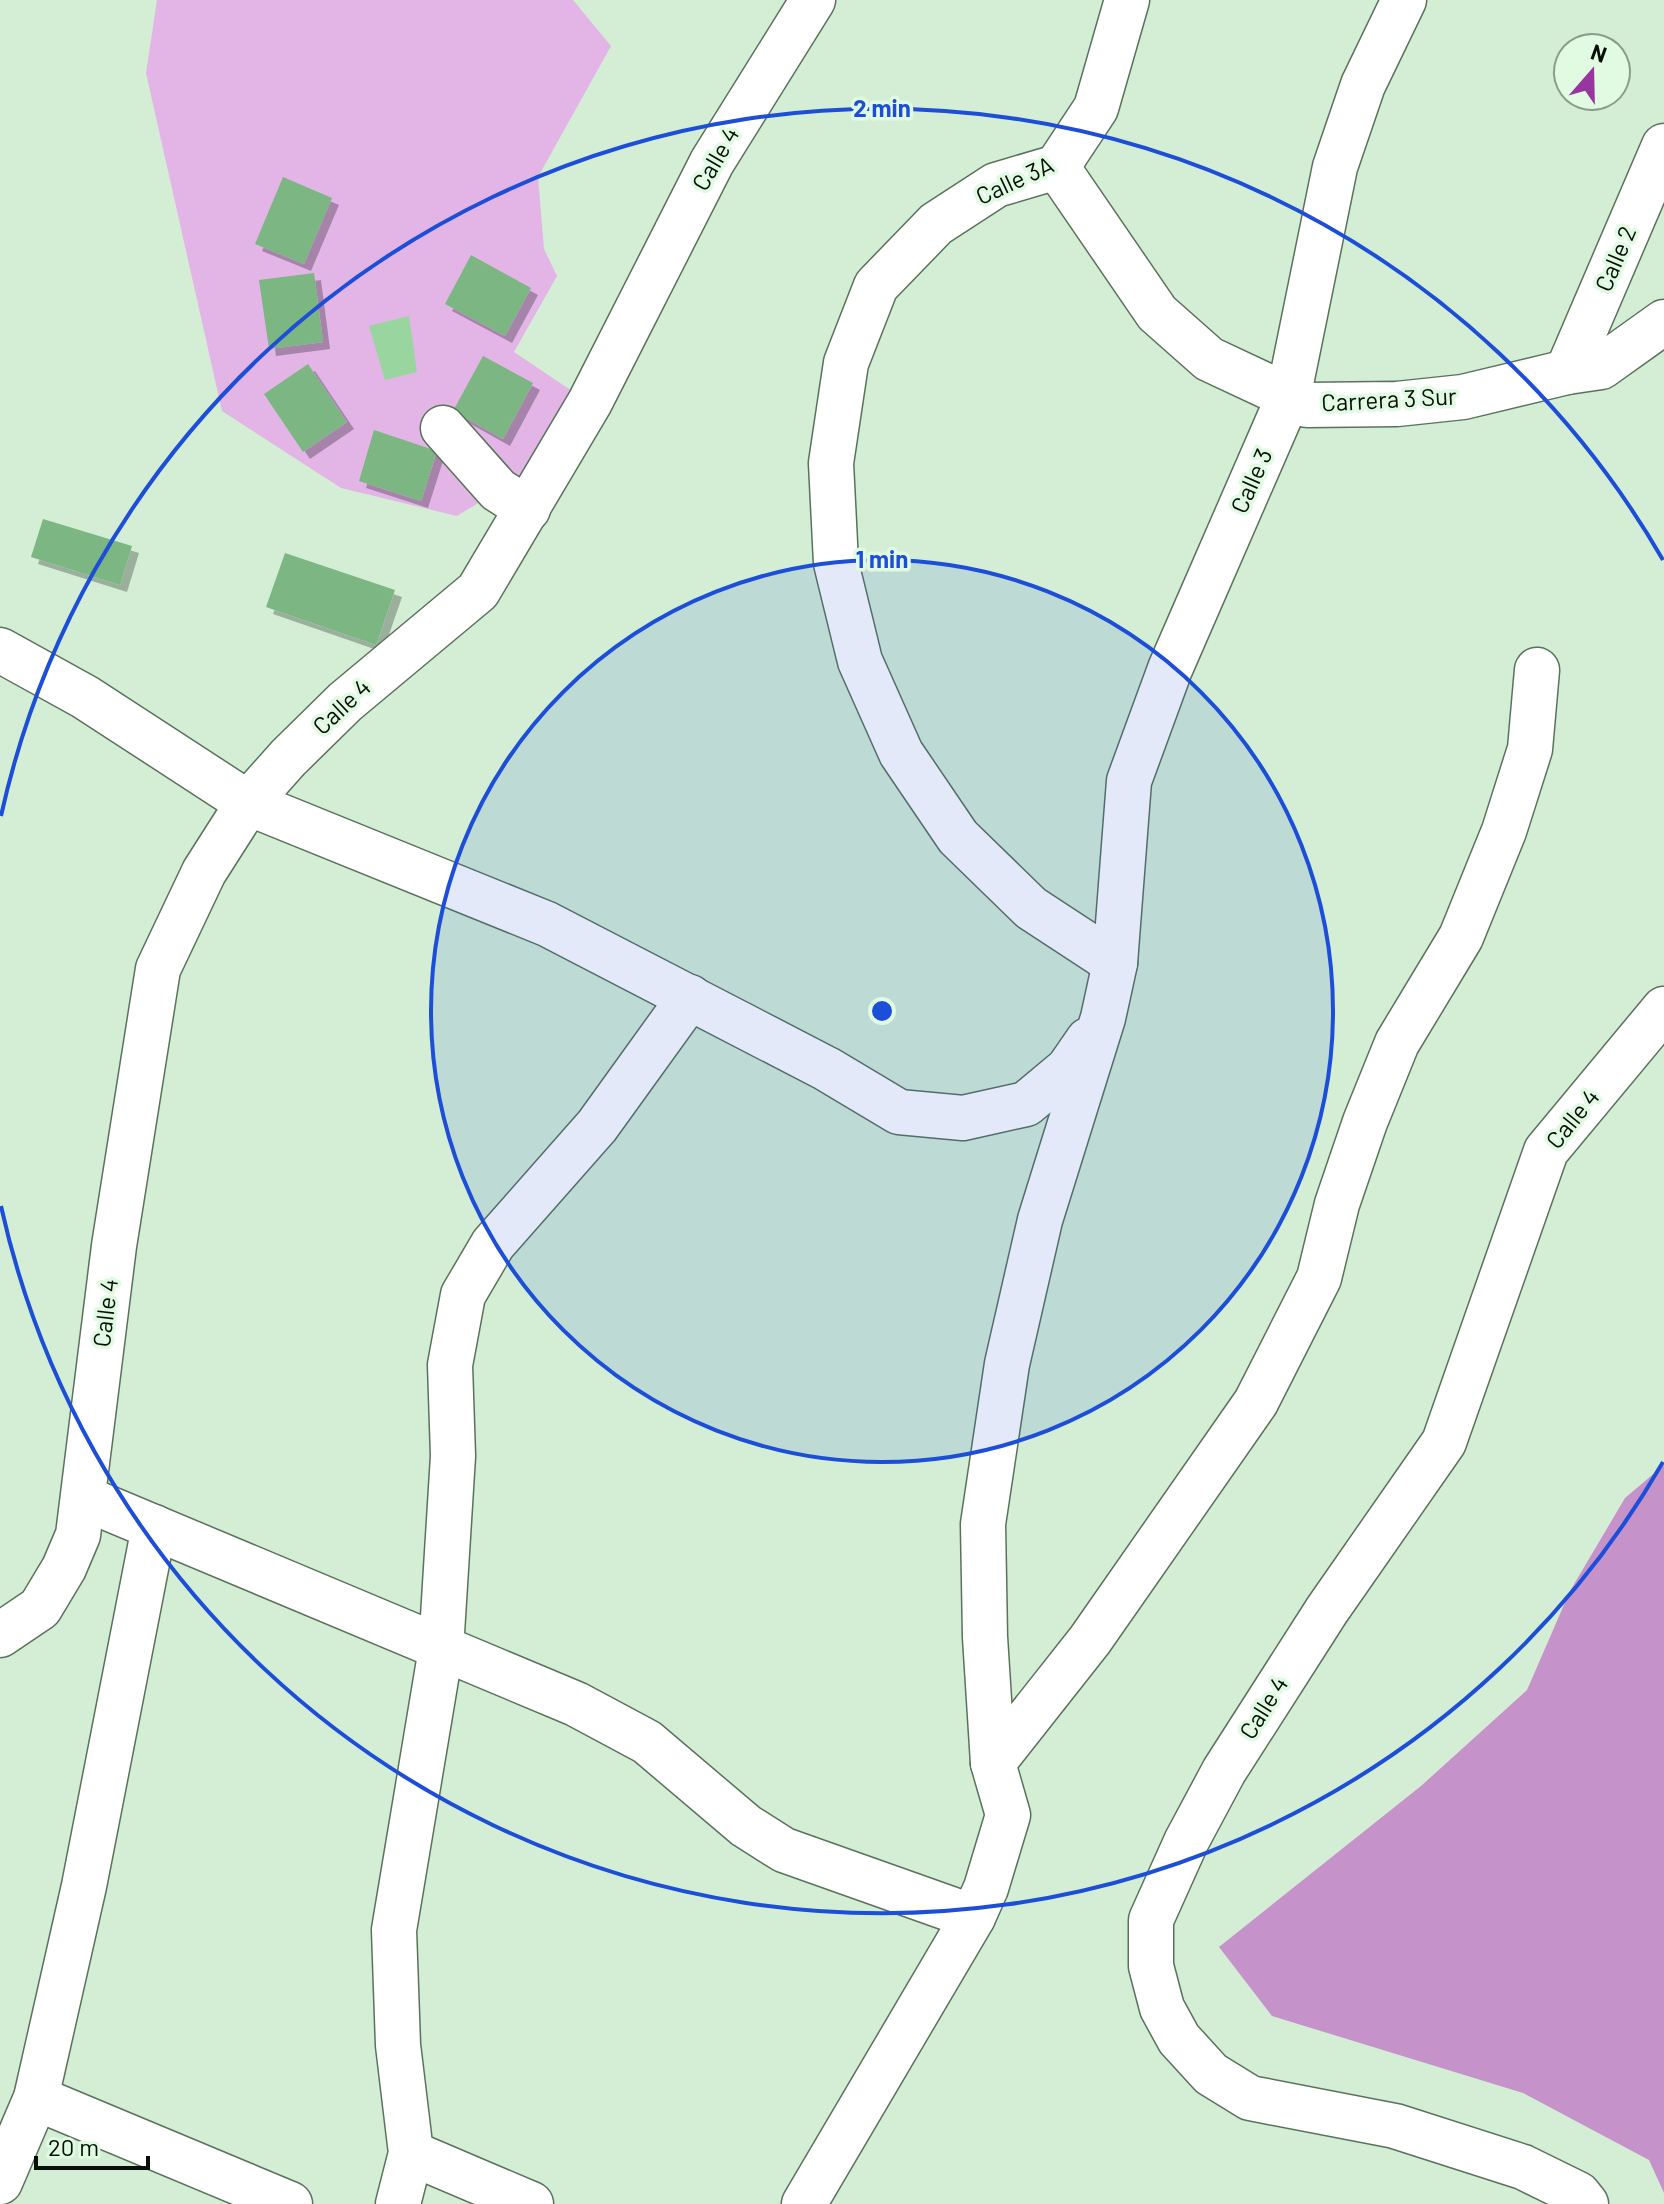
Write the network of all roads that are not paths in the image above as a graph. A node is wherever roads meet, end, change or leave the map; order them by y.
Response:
1 (813, 0) edge
2 (1127, 0) edge
3 (1404, 0) edge
4 (1664, 146) edge
5 (1057, 167) junction
6 (1664, 322) edge
7 (1567, 372) junction
8 (1288, 396) junction
9 (443, 428) dead end
10 (528, 509) junction
11 (0, 650) edge
12 (1537, 670) dead end
13 (248, 803) junction
14 (1115, 963) junction
15 (690, 997) junction
16 (1664, 1009) edge
17 (1103, 1018) junction
18 (84, 1498) junction
19 (154, 1527) junction
20 (0, 1635) edge
21 (441, 1649) junction
22 (993, 1763) junction
23 (973, 1917) junction
24 (36, 2098) junction
25 (411, 2153) junction
26 (0, 2182) edge
27 (290, 2204) edge
28 (398, 2204) edge
29 (531, 2204) edge
30 (804, 2204) edge
31 (1586, 2204) edge

1 - 10 street, Calle 4
2 - 5 street, Calle 3A
3 - 8 street, Calle 3
4 - 7 street, Calle 2
5 - 8 street, Carrera 3 Sur
5 - 14 street, Calle 3A
6 - 7 street, Carrera 3 Sur
7 - 8 street, Carrera 3 Sur
8 - 14 street, Calle 3
9 - 10 street
10 - 13 street, Calle 4
11 - 13 street
12 - 22 street
13 - 15 street
13 - 18 street, Calle 4
14 - 17 street, Calle 3
15 - 17 street
15 - 21 street
16 - 31 street, Calle 4
17 - 22 street, Calle 3
18 - 19 street
18 - 20 street, Calle 4
19 - 21 street
19 - 24 street
21 - 23 street
21 - 25 street
22 - 23 street, Calle 3
23 - 30 street, Calle 3
24 - 26 street
24 - 27 street
25 - 28 street
25 - 29 street

